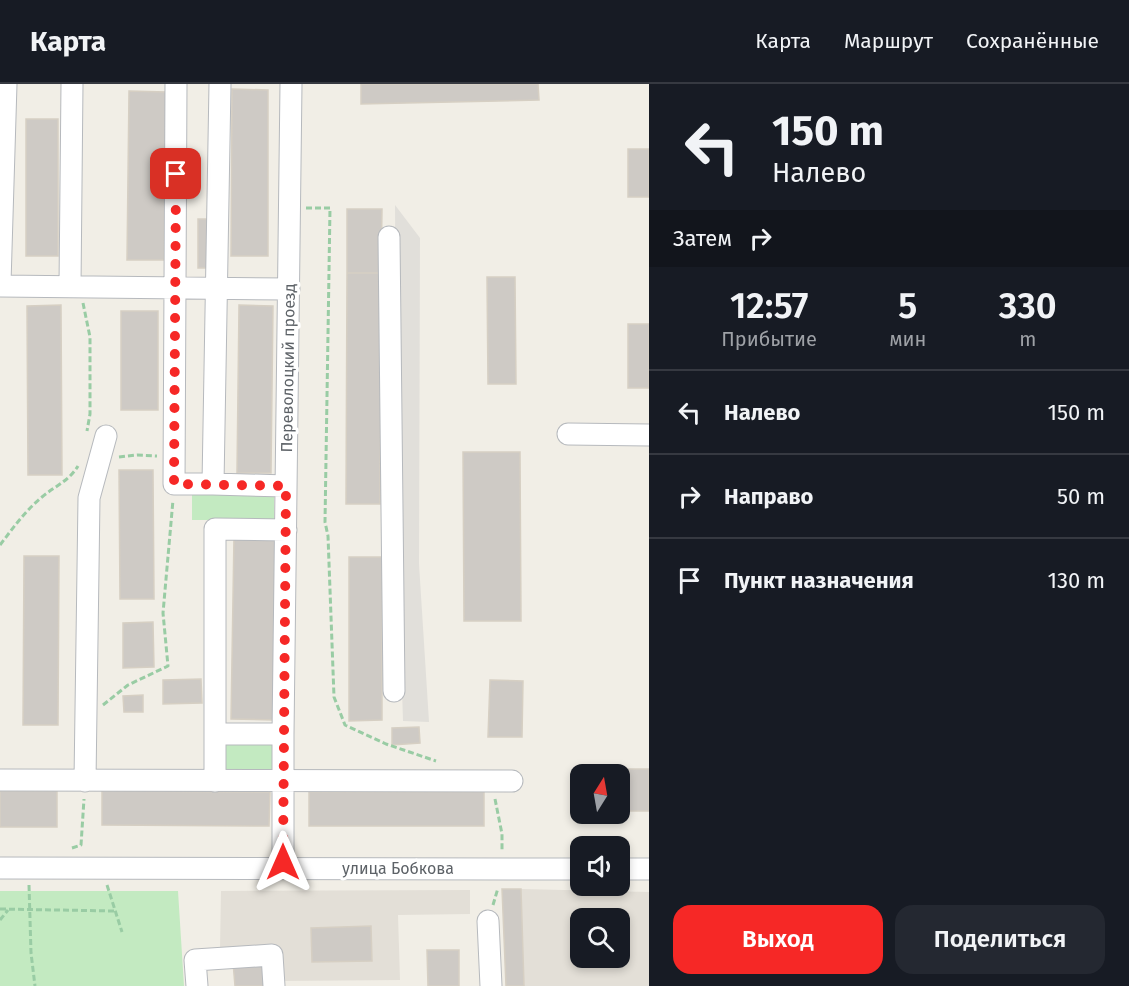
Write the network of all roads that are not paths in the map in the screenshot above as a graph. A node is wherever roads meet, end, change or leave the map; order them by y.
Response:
1 (6, 84) edge
2 (72, 84) edge
3 (176, 84) edge
4 (220, 84) edge
5 (291, 84) edge
6 (389, 237) dead end
7 (0, 284) edge
8 (75, 286) junction
9 (175, 287) junction
10 (217, 288) junction
11 (289, 289) junction
12 (568, 434) dead end
13 (649, 435) edge
14 (96, 436) road end
15 (213, 484) junction
16 (286, 486) junction
17 (286, 530) junction
18 (394, 691) dead end
19 (215, 734) junction
20 (283, 734) junction
21 (0, 780) edge
22 (85, 781) junction
23 (215, 781) junction
24 (284, 781) junction
25 (512, 781) dead end
26 (0, 868) edge
27 (283, 868) junction
28 (570, 869) edge
29 (630, 869) edge
30 (649, 869) edge
31 (488, 921) dead end
32 (197, 986) edge
33 (274, 986) edge
34 (491, 986) edge

1 - 7 street
2 - 8 street
3 - 9 street
4 - 10 street
5 - 11 street, Переволоцкий проезд
6 - 18 street
7 - 8 street
8 - 9 street
9 - 10 street
9 - 15 street
10 - 11 street
10 - 15 street
11 - 16 street, Переволоцкий проезд
12 - 13 street
14 - 22 street
15 - 16 street
16 - 17 street, Переволоцкий проезд
17 - 19 street
17 - 20 street, Переволоцкий проезд
19 - 20 street
19 - 23 street
20 - 24 street, Переволоцкий проезд
21 - 22 street
22 - 23 street
23 - 24 street
24 - 25 street
24 - 27 street, Переволоцкий проезд
26 - 27 street, улица Бобкова
27 - 28 street, улица Бобкова
29 - 30 street
31 - 34 street
32 - 33 street

